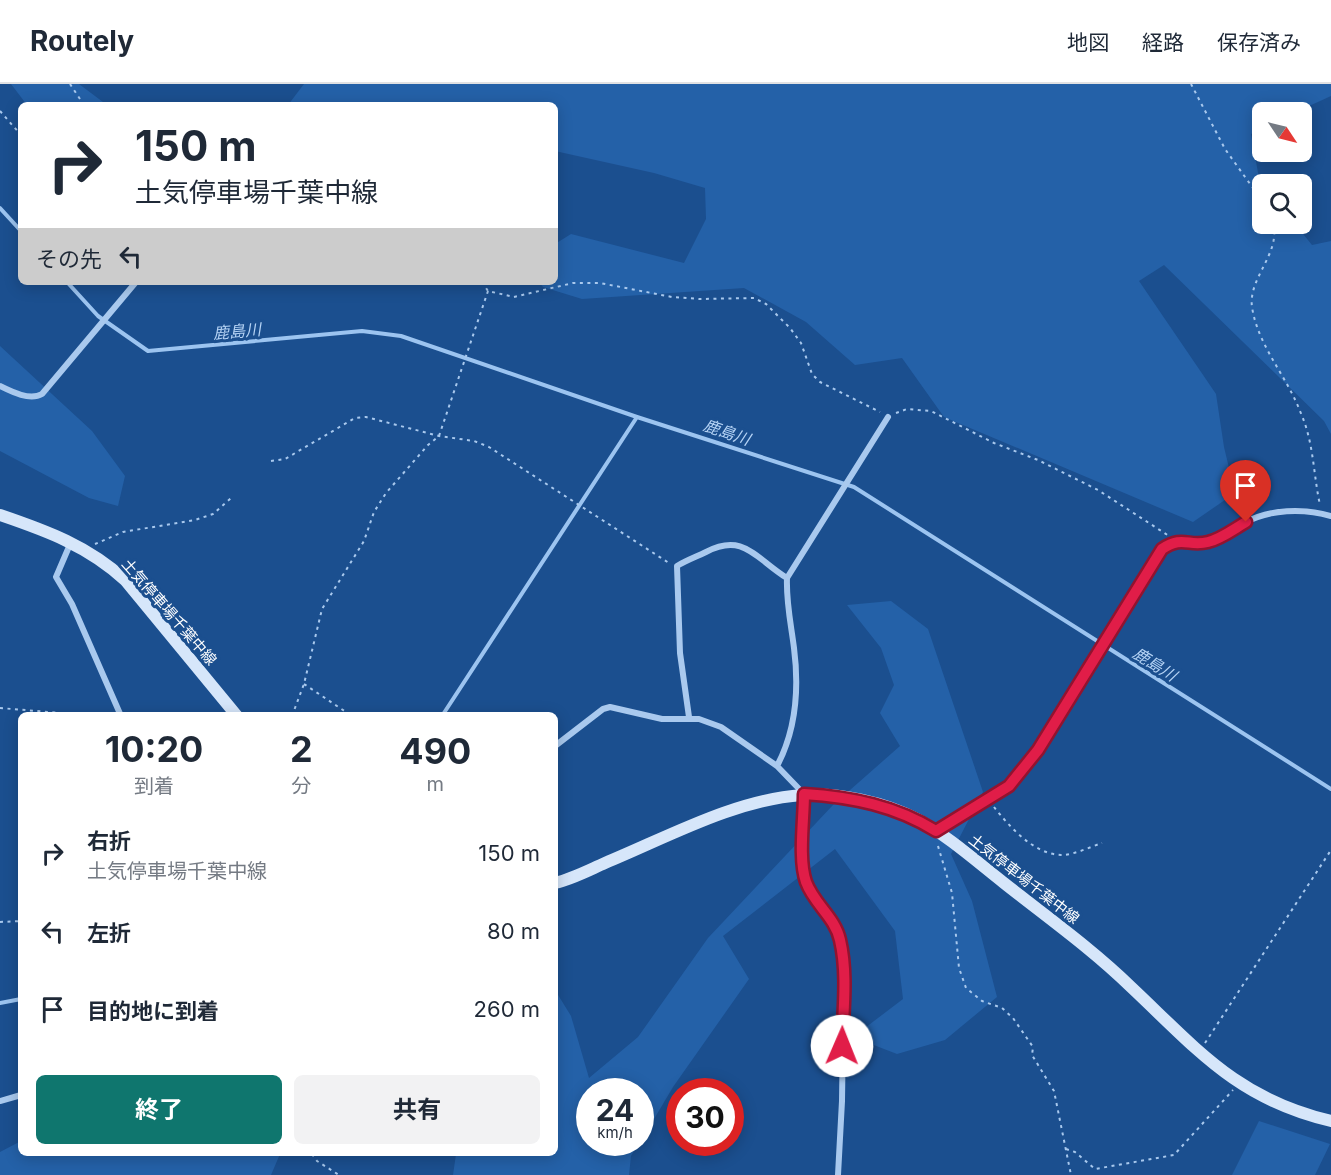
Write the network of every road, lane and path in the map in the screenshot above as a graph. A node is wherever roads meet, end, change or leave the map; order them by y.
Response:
1 (70, 84) edge
2 (1191, 84) edge
3 (82, 102) edge
4 (0, 111) edge
5 (18, 132) edge
6 (1252, 187) edge
7 (1274, 234) edge
8 (133, 285) edge
9 (484, 285) edge
10 (488, 291) junction
11 (0, 386) edge
12 (888, 417) junction
13 (439, 436) junction
14 (271, 461) dead end
15 (231, 498) dead end
16 (1321, 513) junction
17 (0, 515) edge
18 (1331, 516) edge
19 (1177, 541) junction
20 (72, 542) junction
21 (86, 549) junction
22 (677, 566) junction
23 (787, 578) junction
24 (304, 684) junction
25 (0, 708) edge
26 (48, 712) edge
27 (119, 712) edge
28 (234, 712) edge
29 (294, 712) edge
30 (346, 712) edge
31 (689, 717) junction
32 (558, 744) edge
33 (777, 766) junction
34 (804, 794) junction
35 (988, 800) junction
36 (940, 834) junction
37 (1102, 843) dead end
38 (1331, 850) edge
39 (558, 882) edge
40 (18, 921) edge
41 (0, 922) edge
42 (1198, 1053) junction
43 (1238, 1084) junction
44 (18, 1096) edge
45 (0, 1101) edge
46 (1331, 1121) edge
47 (1066, 1149) junction
48 (313, 1156) edge
49 (339, 1175) edge
50 (838, 1175) edge
51 (1071, 1175) edge

1 - 3 path
2 - 6 path
4 - 5 path
7 - 16 path
8 - 11 street
9 - 10 path
10 - 12 path
10 - 13 path
12 - 19 path
12 - 23 street
13 - 14 path
13 - 22 path
13 - 24 path
15 - 21 path
16 - 18 street
16 - 19 street
17 - 20 main road, 土気停車場千葉中線
19 - 35 street
20 - 21 main road, 土気停車場千葉中線
20 - 27 street
21 - 28 main road, 土気停車場千葉中線
22 - 23 street
22 - 31 street
23 - 33 street
24 - 29 path
24 - 30 path
25 - 26 path
31 - 32 street
31 - 33 street
33 - 34 street
34 - 36 main road, 土気停車場千葉中線
34 - 39 main road, 土気停車場千葉中線
34 - 50 street
35 - 36 street
35 - 37 path
36 - 42 main road, 土気停車場千葉中線
36 - 47 path
38 - 42 path
40 - 41 path
42 - 43 main road, 土気停車場千葉中線
43 - 46 main road, 土気停車場千葉中線
43 - 47 path
44 - 45 street
47 - 51 path
48 - 49 path

